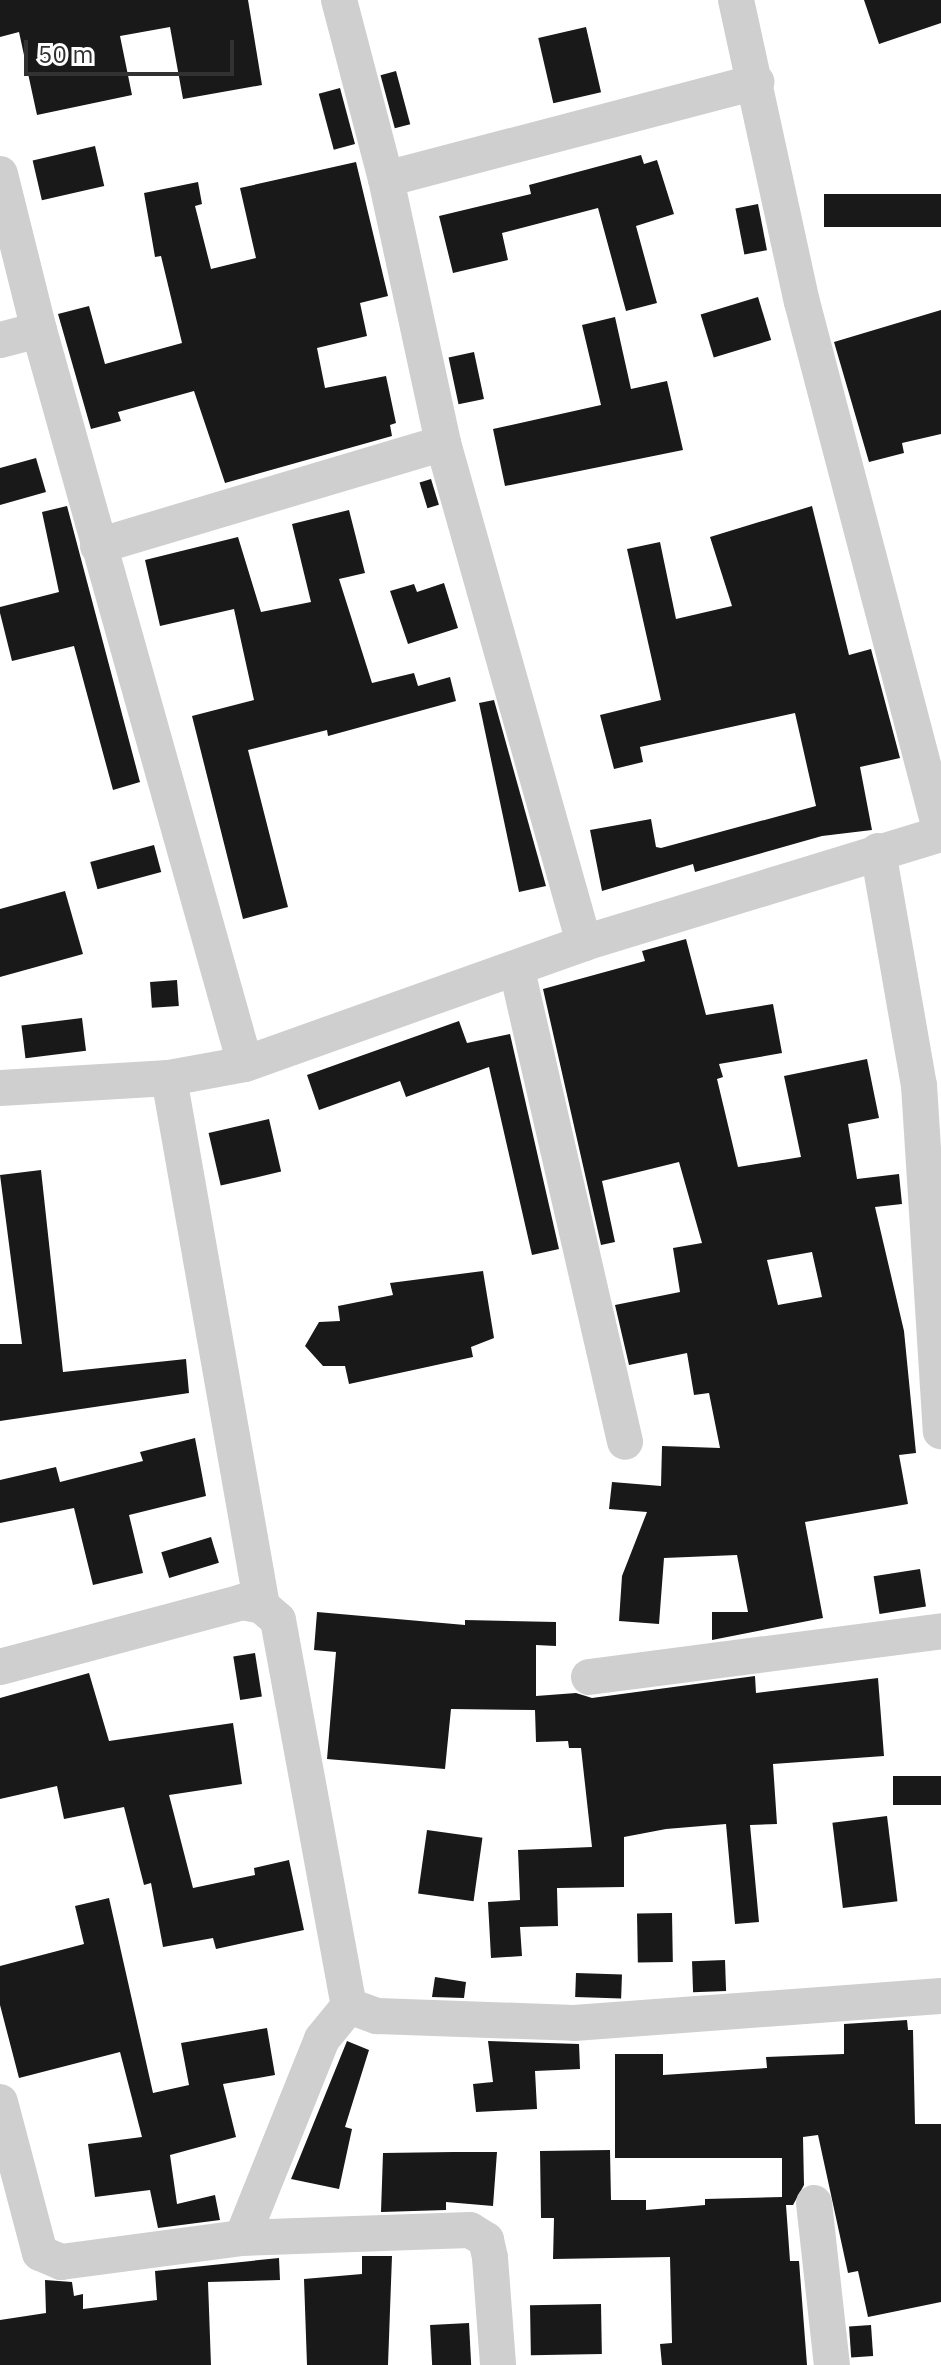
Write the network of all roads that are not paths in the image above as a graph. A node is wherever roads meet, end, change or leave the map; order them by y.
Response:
1 (339, 0) edge
2 (736, 0) edge
3 (757, 82) junction
4 (0, 174) edge
5 (386, 179) junction
6 (39, 330) junction
7 (0, 340) edge
8 (443, 443) junction
9 (98, 546) junction
10 (941, 833) edge
11 (878, 851) junction
12 (584, 943) junction
13 (517, 970) junction
14 (245, 1064) junction
15 (169, 1078) junction
16 (0, 1088) edge
17 (941, 1431) edge
18 (625, 1442) dead end
19 (262, 1606) junction
20 (941, 1631) edge
21 (0, 1667) edge
22 (589, 1677) dead end
23 (941, 1996) edge
24 (349, 2006) junction
25 (0, 2102) edge
26 (814, 2203) dead end
27 (242, 2238) junction
28 (498, 2365) edge
29 (832, 2365) edge

1 - 5 street
2 - 3 street
3 - 5 street
3 - 10 street
4 - 6 street
5 - 8 street
6 - 7 street
6 - 9 street
8 - 9 street
8 - 12 street
9 - 14 street
10 - 11 street
11 - 12 street
11 - 17 street
12 - 13 street
13 - 14 street
13 - 18 street
14 - 15 street
15 - 16 street
15 - 19 street
19 - 21 street
19 - 24 street
20 - 22 street
23 - 24 street
24 - 27 street
25 - 27 street
26 - 29 street
27 - 28 street

